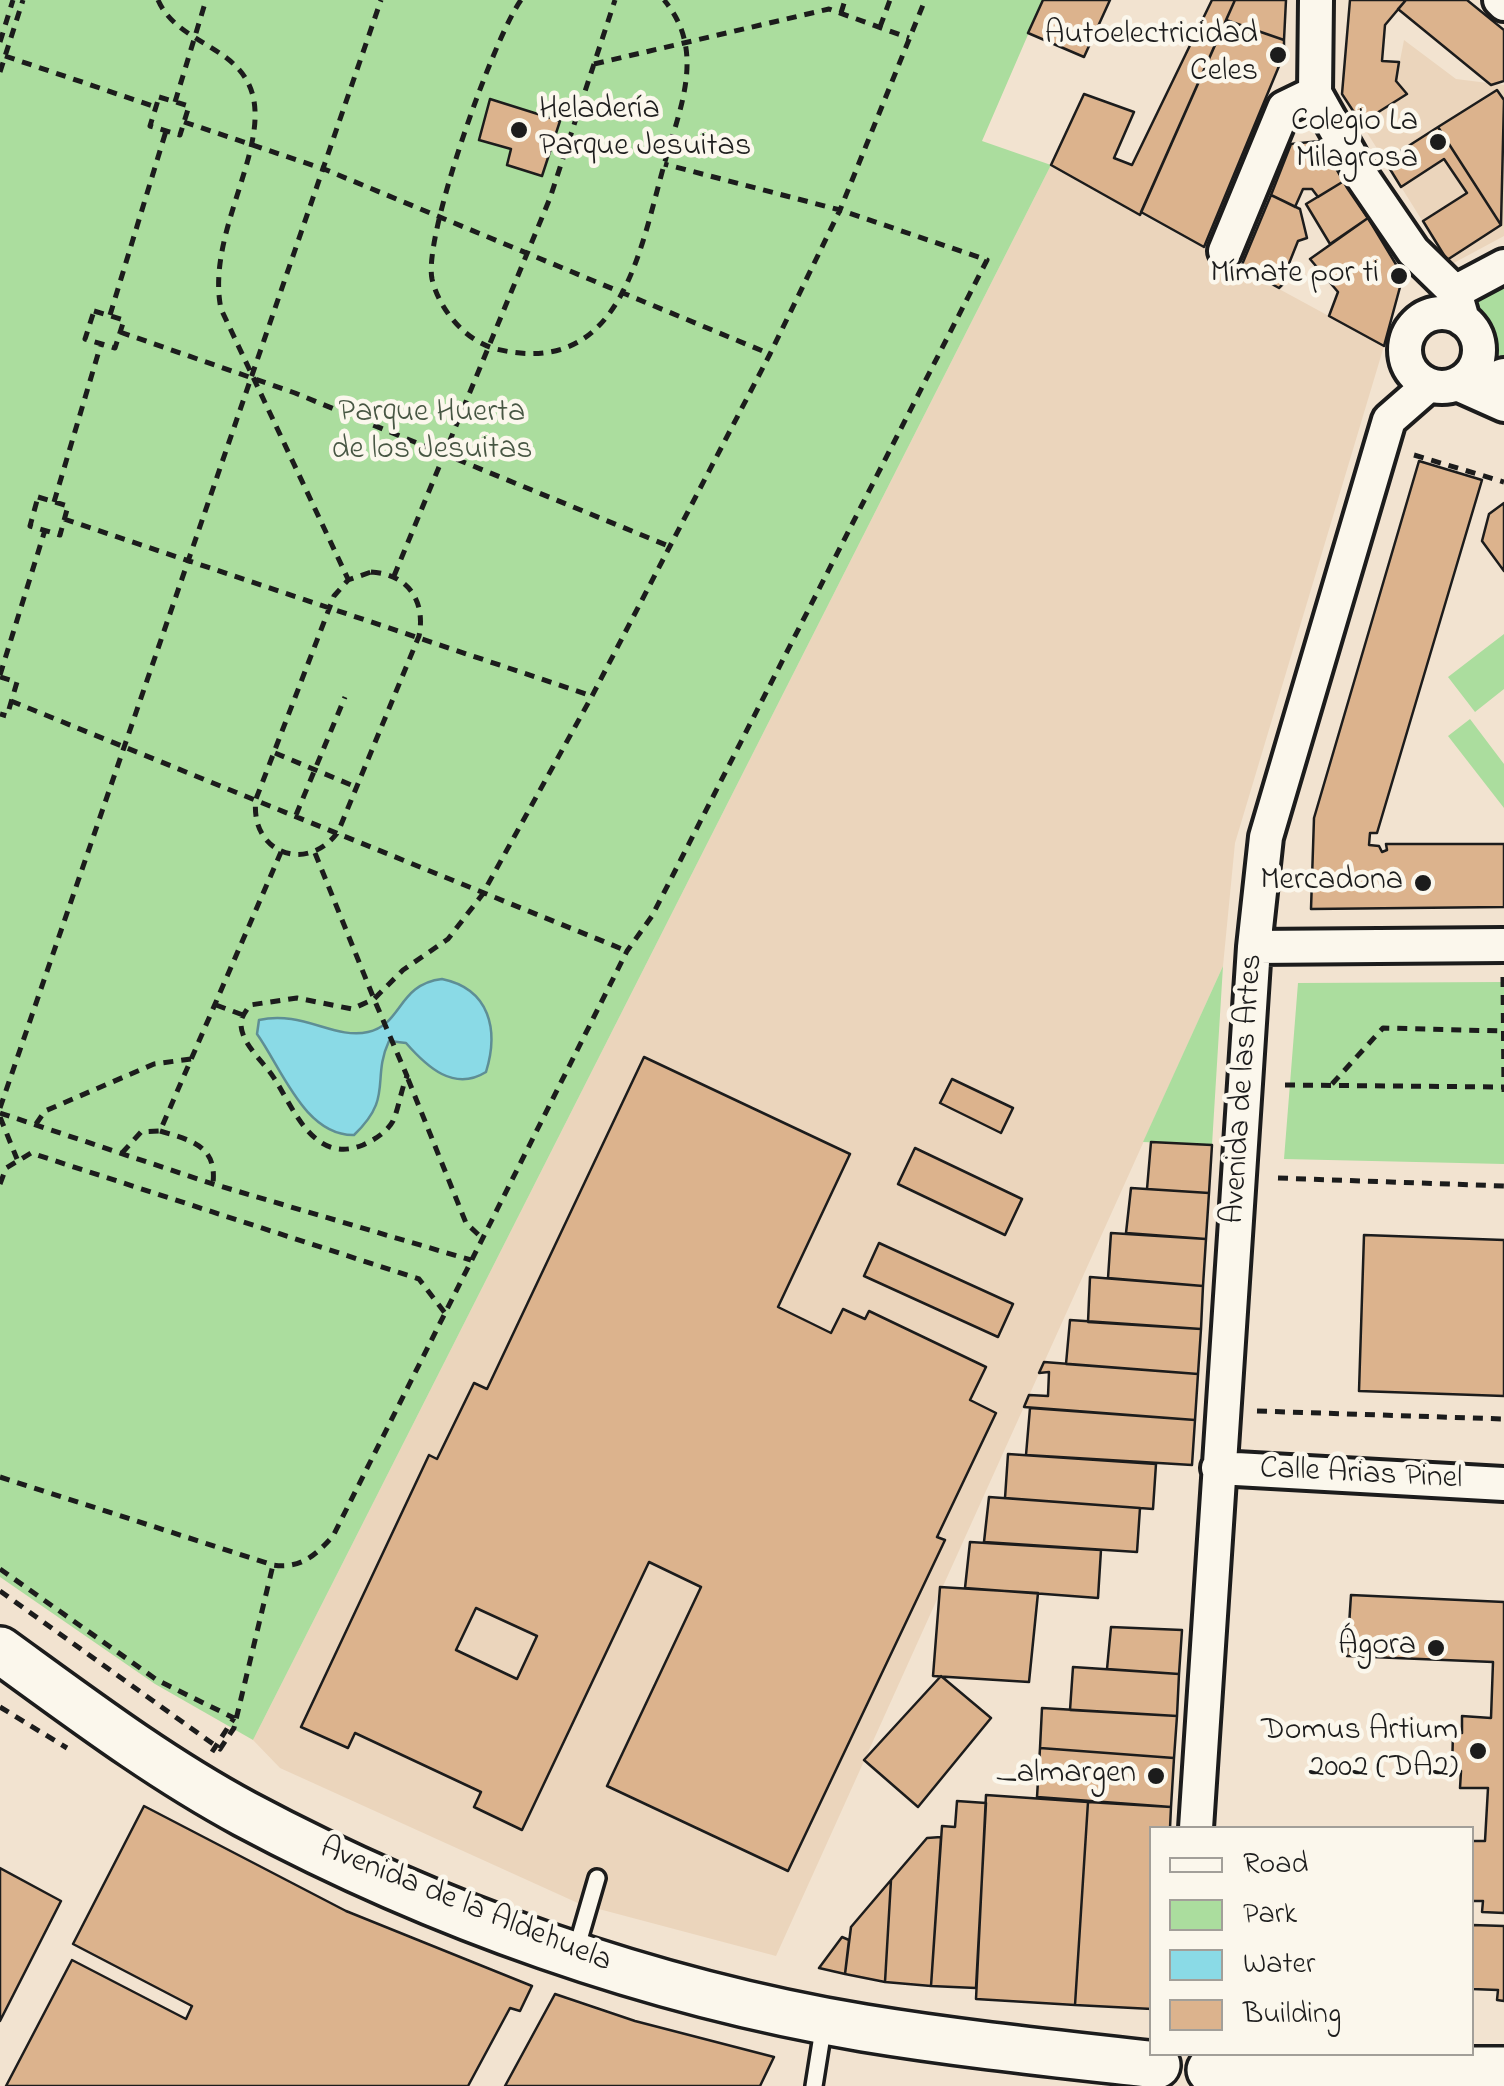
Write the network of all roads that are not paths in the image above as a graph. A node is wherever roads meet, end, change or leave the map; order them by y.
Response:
1 (1316, 0) edge
2 (1315, 93) junction
3 (1225, 250) dead end
4 (1413, 251) junction
5 (1504, 266) edge
6 (1459, 306) junction
7 (1417, 322) junction
8 (1479, 349) junction
9 (1443, 384) junction
10 (1503, 386) edge
11 (1504, 945) edge
12 (1254, 947) junction
13 (1218, 1468) junction
14 (1504, 1484) edge
15 (0, 1650) edge
16 (1196, 1826) edge
17 (597, 1878) dead end
18 (575, 1954) junction
19 (824, 2020) junction
20 (1161, 2068) edge
21 (1206, 2070) edge
22 (1504, 2070) edge
23 (814, 2086) edge

1 - 2 street
2 - 3 street
2 - 4 street
4 - 6 street
4 - 7 street
5 - 6 street
6 - 7 street
6 - 8 street
7 - 9 street
8 - 9 street
8 - 10 street
9 - 10 street
9 - 12 street, Avenida de las Artes
11 - 12 street
12 - 13 street, Avenida de las Artes
13 - 14 street, Calle Arias Pinel
13 - 16 street, Avenida de las Artes
15 - 18 main road, Avenida de la Aldehuela
17 - 18 lane
18 - 19 main road, Avenida de la Aldehuela
19 - 20 main road, Avenida de la Aldehuela
19 - 23 lane
21 - 22 main road

